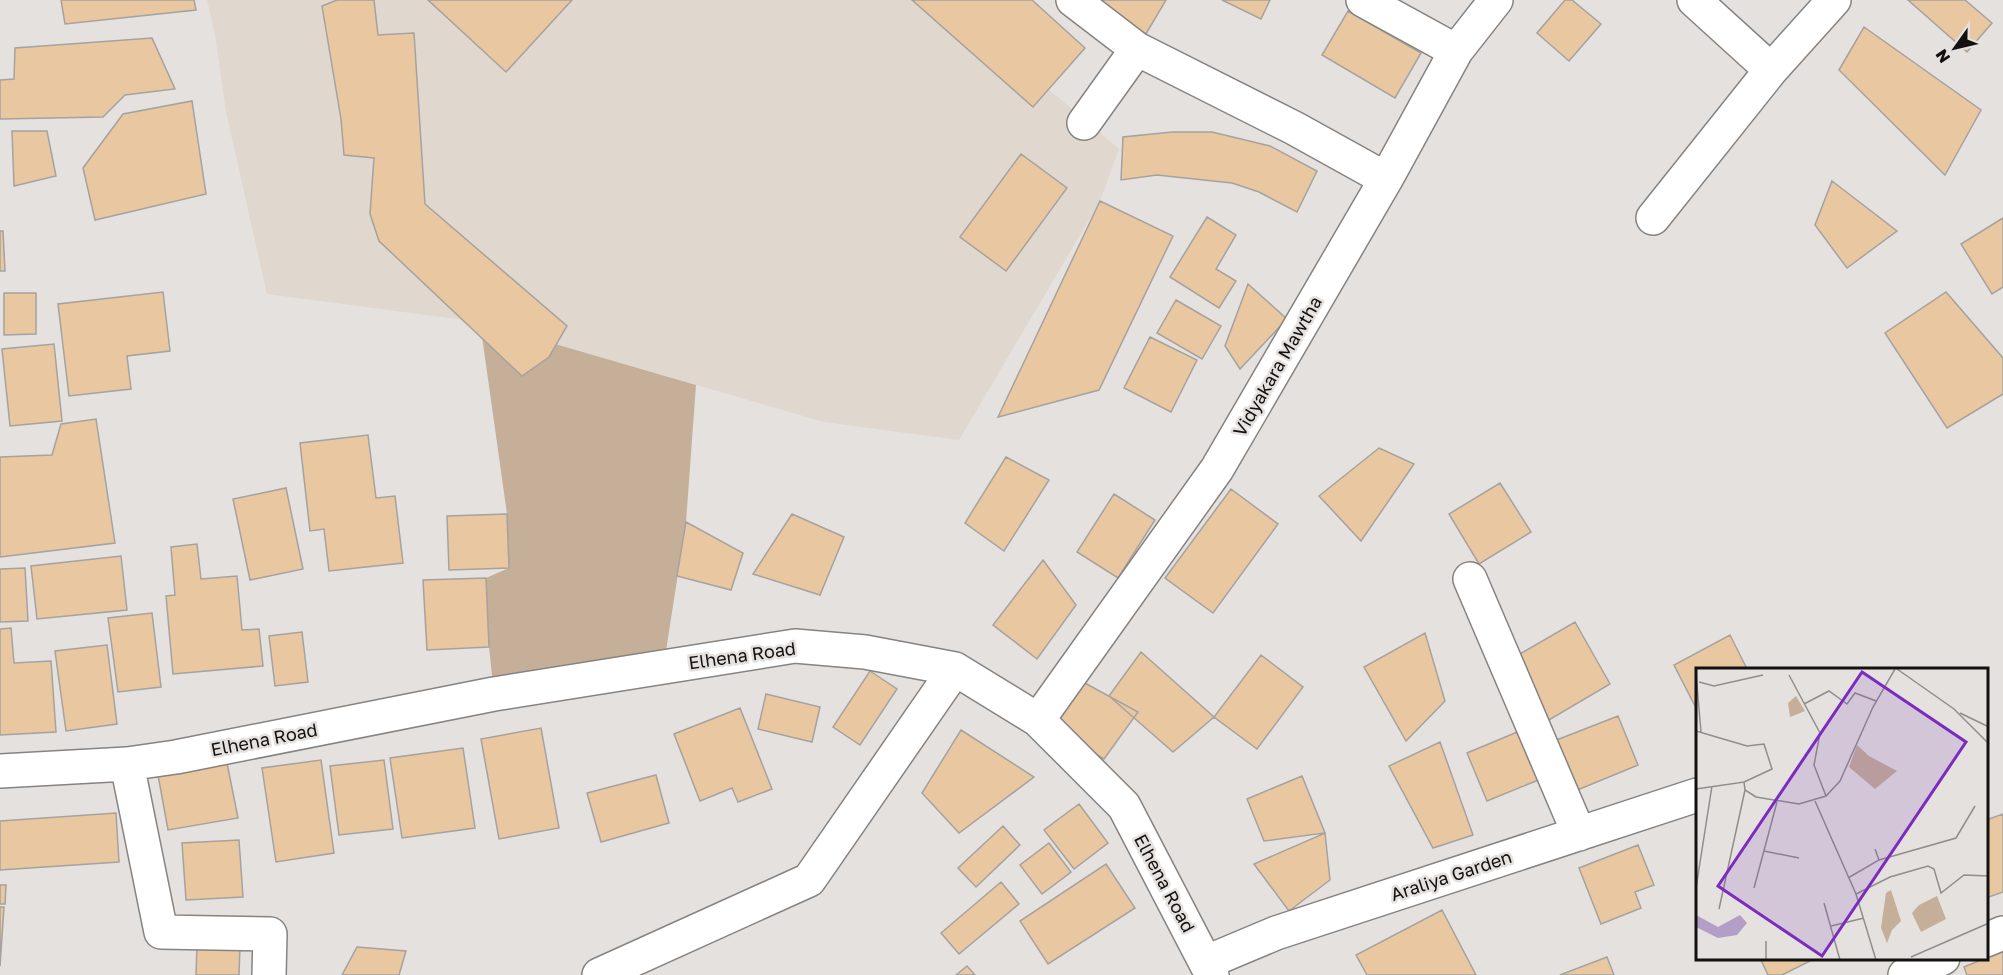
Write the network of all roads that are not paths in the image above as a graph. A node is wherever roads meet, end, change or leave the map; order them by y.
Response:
1 (1073, 0) edge
2 (1363, 0) edge
3 (1496, 0) edge
4 (1694, 0) edge
5 (1834, 0) edge
6 (1137, 50) junction
7 (1456, 51) junction
8 (1771, 70) junction
9 (1084, 123) dead end
10 (1386, 178) junction
11 (1653, 218) dead end
12 (1470, 579) dead end
13 (955, 669) junction
14 (1038, 720) junction
15 (127, 764) junction
16 (0, 771) edge
17 (1696, 795) edge
18 (1579, 834) junction
19 (2003, 933) edge
20 (1988, 939) edge
21 (1939, 960) edge
22 (1210, 969) edge
23 (269, 975) edge
24 (598, 975) edge
25 (1905, 975) edge

1 - 6 street
2 - 7 street
3 - 7 street, Vidyakara Mawtha
4 - 8 street
5 - 8 street
6 - 9 street
6 - 10 street
7 - 10 street, Vidyakara Mawtha
8 - 11 street
10 - 14 street, Vidyakara Mawtha
12 - 18 street
13 - 14 street, Elhena Road
13 - 15 street, Elhena Road
13 - 24 street
14 - 22 street, Elhena Road
15 - 16 street, Elhena Road
15 - 23 street
17 - 18 street, Araliya Garden
18 - 22 street, Araliya Garden
19 - 20 street
21 - 25 street

